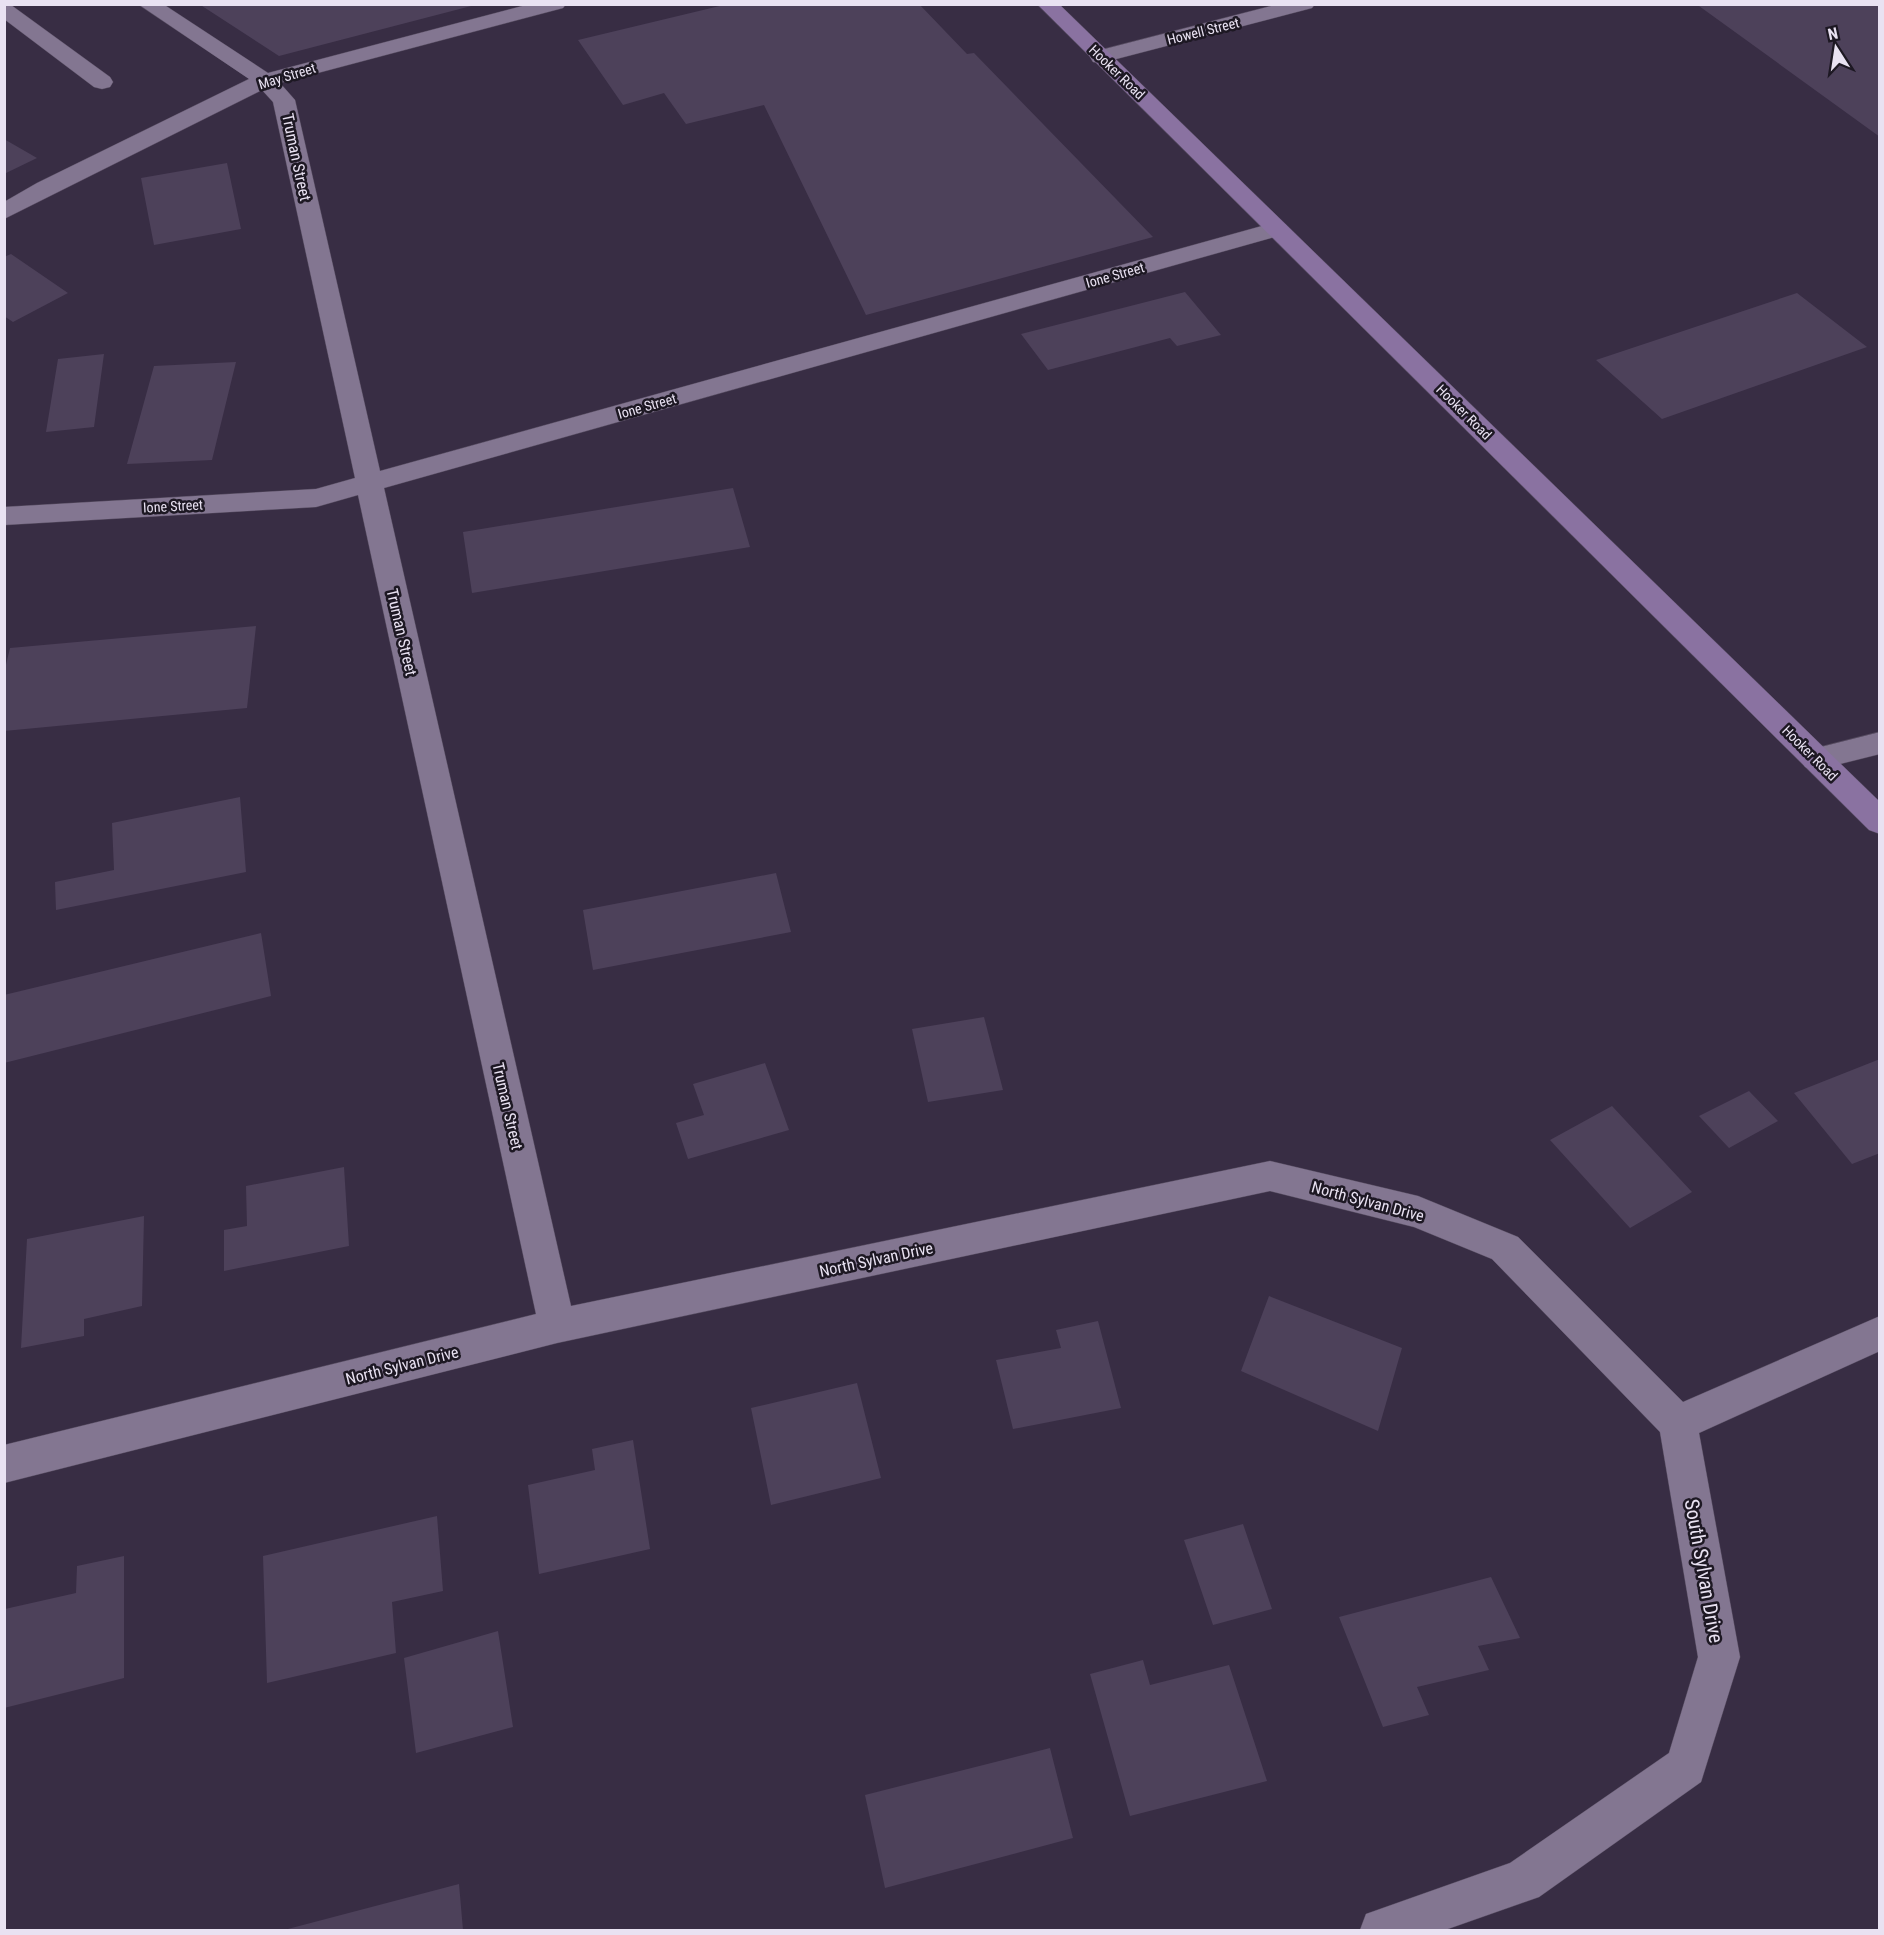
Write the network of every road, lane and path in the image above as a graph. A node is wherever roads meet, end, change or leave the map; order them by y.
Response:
1 (148, 4) edge
2 (556, 4) edge
3 (1047, 4) edge
4 (1305, 4) edge
5 (4, 9) edge
6 (1101, 57) junction
7 (265, 80) junction
8 (102, 82) dead end
9 (9, 204) edge
10 (1277, 229) junction
11 (369, 485) junction
12 (4, 516) edge
13 (1880, 743) edge
14 (1816, 759) junction
15 (1880, 822) edge
16 (557, 1326) junction
17 (1880, 1333) edge
18 (1678, 1423) junction
19 (4, 1464) edge
20 (1382, 1930) edge

1 - 7 street, Truman Street
2 - 7 street, May Street
3 - 6 main road, Hooker Road
4 - 6 street, Howell Street
5 - 8 street
6 - 10 main road, Hooker Road
7 - 9 street, May Street
7 - 11 street, Truman Street
10 - 11 street, Ione Street
10 - 14 main road, Hooker Road
11 - 12 street, Ione Street
11 - 16 street, Truman Street
13 - 14 street
14 - 15 main road, Hooker Road
16 - 18 street, North Sylvan Drive
16 - 19 street, North Sylvan Drive
17 - 18 street
18 - 20 street, South Sylvan Drive

